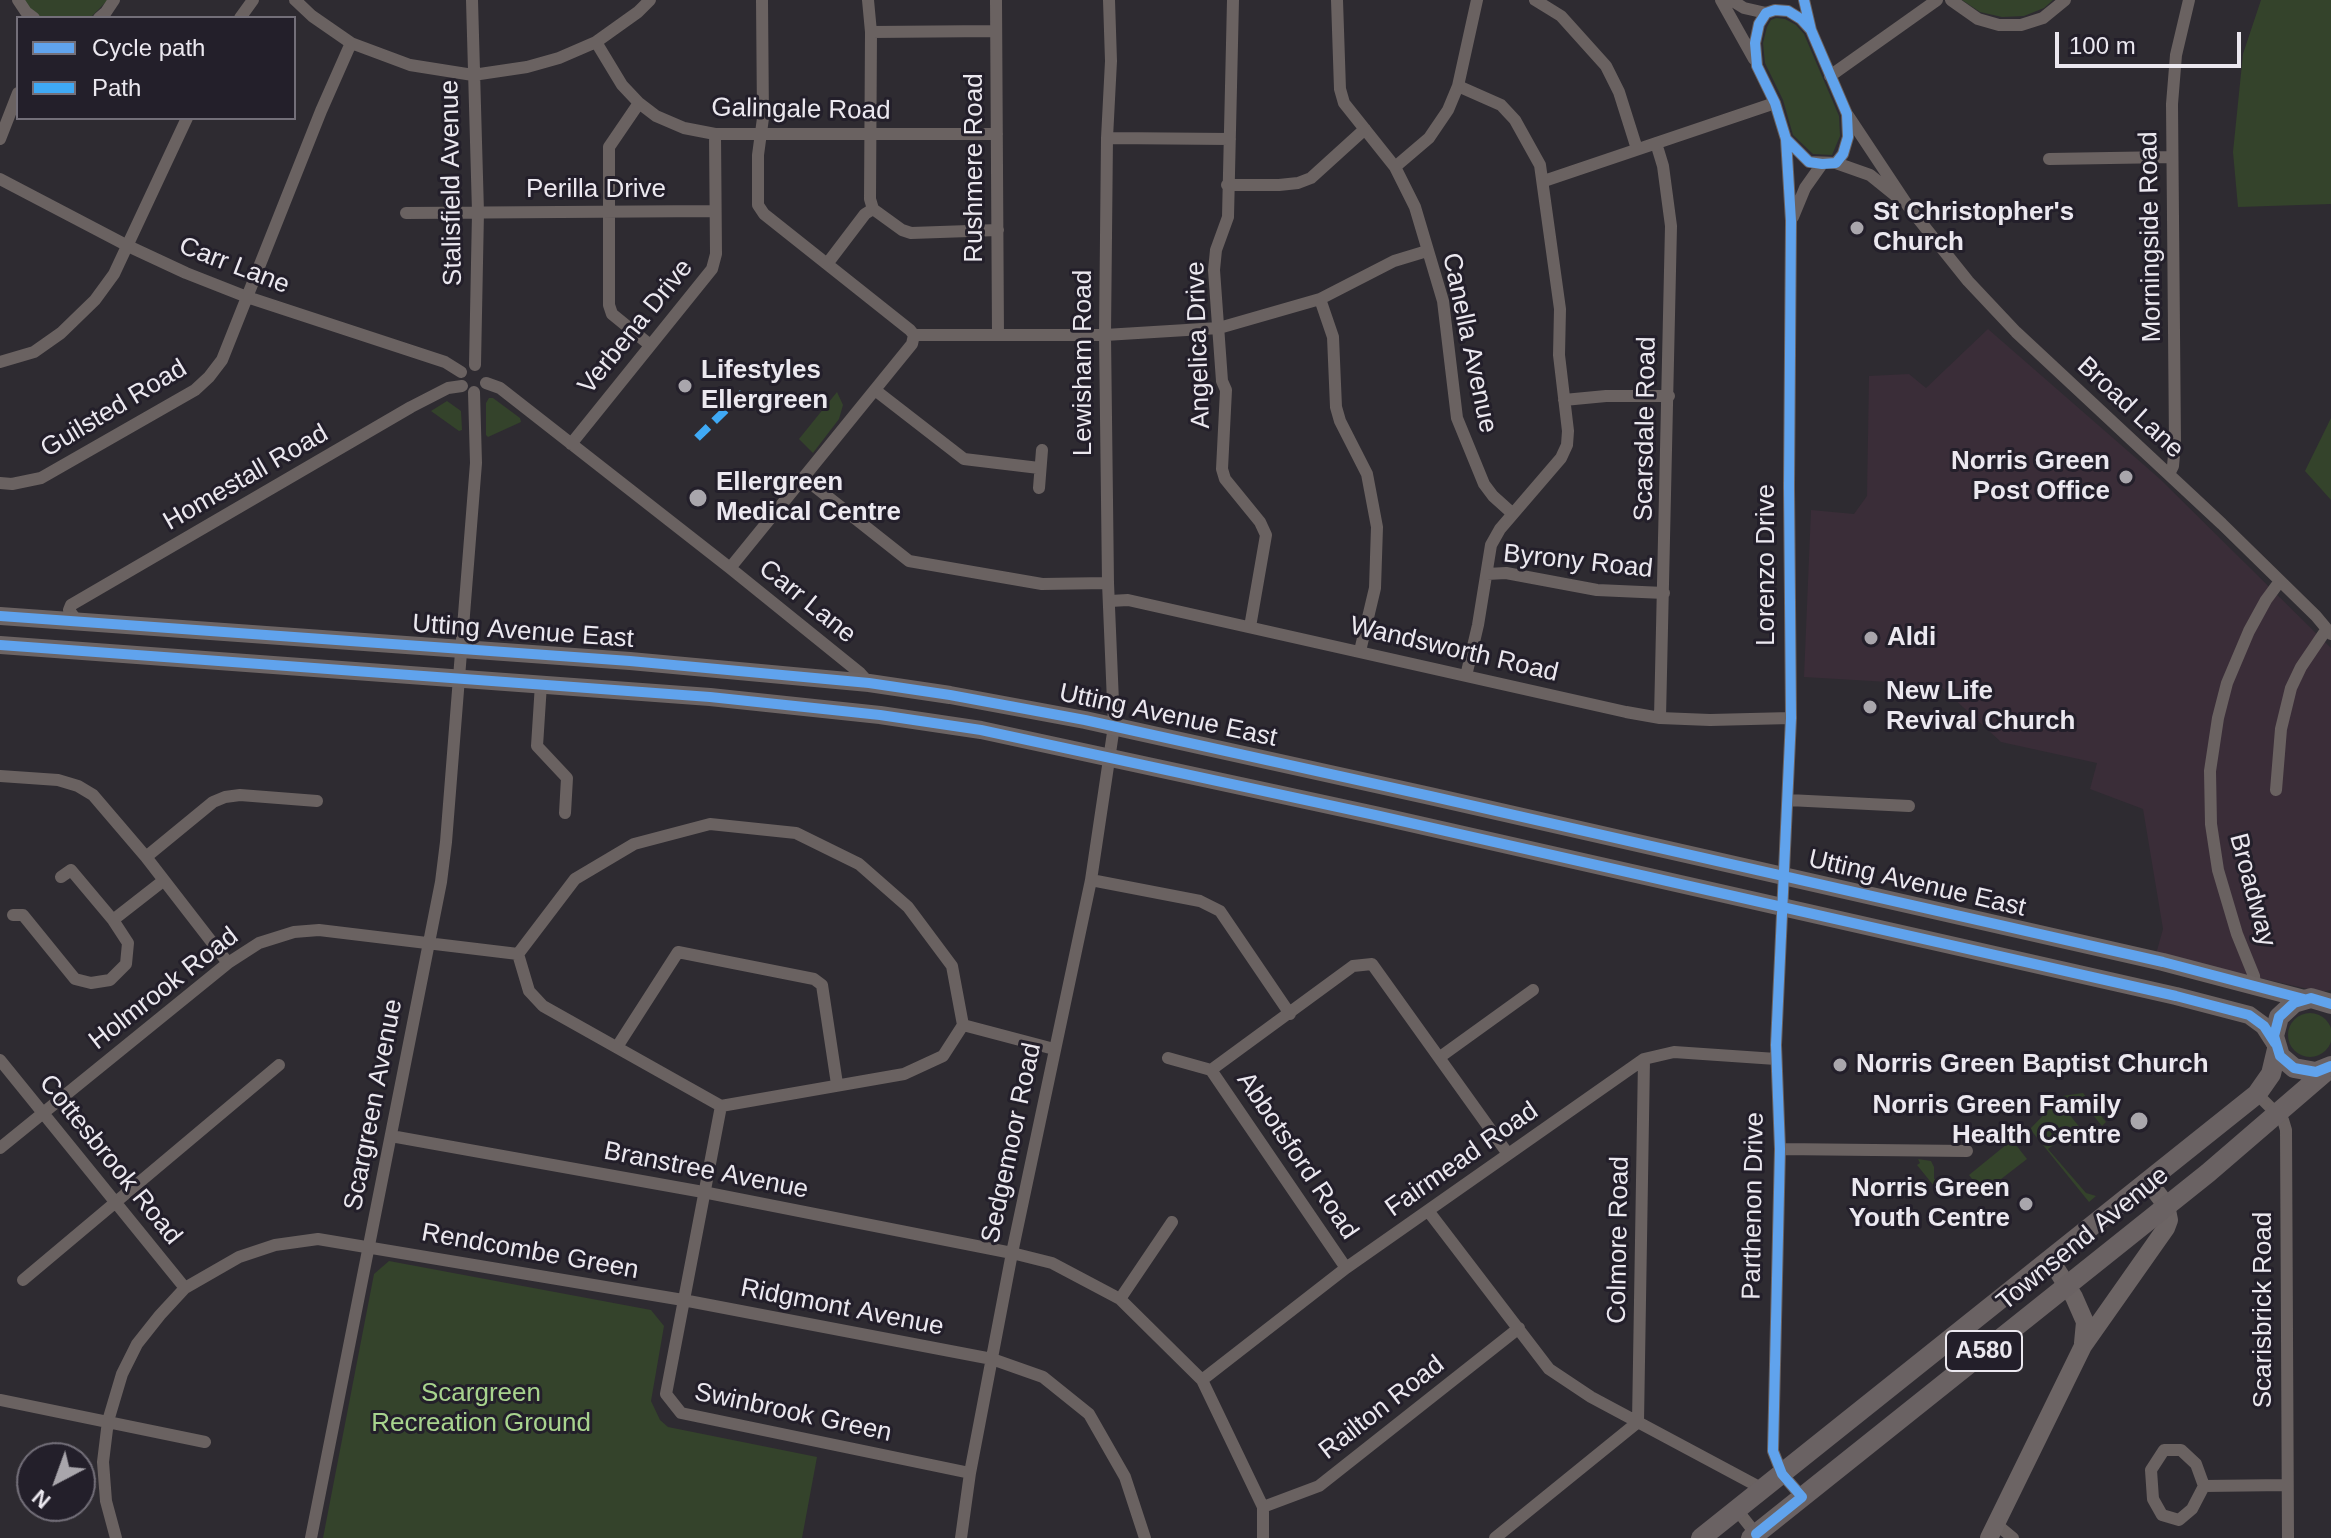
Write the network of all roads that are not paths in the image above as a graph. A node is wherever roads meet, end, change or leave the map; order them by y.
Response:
1 (18, 0) edge
2 (114, 0) edge
3 (295, 0) edge
4 (472, 0) edge
5 (650, 0) edge
6 (762, 0) edge
7 (868, 0) edge
8 (996, 0) edge
9 (1109, 0) edge
10 (1233, 0) edge
11 (1337, 0) edge
12 (1477, 0) edge
13 (1535, 0) edge
14 (1721, 0) edge
15 (1731, 0) edge
16 (1804, 0) edge
17 (1937, 0) edge
18 (1951, 0) edge
19 (2065, 0) edge
20 (2189, 0) edge
21 (1774, 8) edge
22 (31, 16) edge
23 (101, 16) edge
24 (1811, 30) junction
25 (996, 31) junction
26 (871, 32) junction
27 (596, 42) junction
28 (351, 43) junction
29 (1757, 66) junction
30 (473, 75) junction
31 (1830, 76) junction
32 (1458, 86) junction
33 (16, 98) edge
34 (639, 103) junction
35 (1775, 103) junction
36 (1847, 114) junction
37 (186, 120) edge
38 (1365, 129) junction
39 (715, 134) junction
40 (760, 134) junction
41 (871, 134) junction
42 (997, 134) junction
43 (1107, 138) junction
44 (0, 139) edge
45 (1230, 139) junction
46 (1786, 139) junction
47 (1656, 143) junction
48 (1637, 149) junction
49 (2171, 157) junction
50 (2049, 159) dead end
51 (1836, 163) junction
52 (1822, 164) junction
53 (1395, 167) junction
54 (0, 179) edge
55 (1544, 181) junction
56 (1227, 185) junction
57 (1908, 206) junction
58 (873, 209) junction
59 (607, 211) junction
60 (715, 211) junction
61 (478, 212) junction
62 (406, 213) dead end
63 (1791, 221) junction
64 (998, 230) junction
65 (128, 246) junction
66 (1427, 251) junction
67 (827, 264) junction
68 (247, 297) junction
69 (1320, 299) junction
70 (1219, 328) junction
71 (914, 335) junction
72 (998, 335) junction
73 (1105, 335) junction
74 (650, 345) junction
75 (0, 362) edge
76 (475, 365) junction
77 (461, 372) junction
78 (486, 383) junction
79 (468, 389) junction
80 (875, 390) junction
81 (1669, 396) junction
82 (1564, 400) junction
83 (571, 444) junction
84 (1042, 450) dead end
85 (1039, 468) junction
86 (2169, 474) junction
87 (804, 478) junction
88 (0, 483) edge
89 (1039, 488) dead end
90 (1513, 514) junction
91 (730, 568) junction
92 (1487, 574) junction
93 (2280, 581) junction
94 (1108, 583) junction
95 (1664, 593) junction
96 (1110, 601) junction
97 (0, 616) edge
98 (77, 621) junction
99 (1250, 627) junction
100 (2329, 632) edge
101 (0, 645) edge
102 (462, 649) junction
103 (1360, 651) junction
104 (1466, 676) junction
105 (459, 678) junction
106 (869, 683) junction
107 (541, 684) junction
108 (1660, 718) junction
109 (1791, 718) junction
110 (1114, 726) junction
111 (1110, 757) junction
112 (0, 776) edge
113 (2276, 790) dead end
114 (1788, 800) junction
115 (317, 801) dead end
116 (1909, 806) dead end
117 (565, 813) dead end
118 (146, 857) junction
119 (61, 877) dead end
120 (1785, 877) junction
121 (1091, 880) junction
122 (163, 881) junction
123 (1782, 907) junction
124 (13, 915) dead end
125 (113, 920) junction
126 (428, 942) junction
127 (518, 954) junction
128 (228, 963) junction
129 (2255, 985) junction
130 (1533, 990) dead end
131 (2304, 999) junction
132 (2331, 1004) edge
133 (1290, 1014) junction
134 (963, 1025) junction
135 (2272, 1039) junction
136 (617, 1047) junction
137 (1054, 1049) junction
138 (1440, 1057) junction
139 (1168, 1058) dead end
140 (1644, 1059) junction
141 (1776, 1059) junction
142 (0, 1060) edge
143 (279, 1065) dead end
144 (2331, 1067) edge
145 (1211, 1070) junction
146 (837, 1084) junction
147 (2257, 1094) junction
148 (721, 1106) junction
149 (44, 1113) junction
150 (2278, 1114) junction
151 (391, 1136) junction
152 (0, 1148) edge
153 (1780, 1149) junction
154 (1967, 1151) dead end
155 (1508, 1154) junction
156 (2148, 1181) junction
157 (703, 1192) junction
158 (114, 1202) junction
159 (2166, 1205) junction
160 (1429, 1212) junction
161 (1172, 1222) dead end
162 (369, 1247) junction
163 (1012, 1253) junction
164 (2050, 1259) junction
165 (1346, 1268) junction
166 (23, 1280) dead end
167 (2065, 1287) junction
168 (185, 1288) junction
169 (1120, 1299) junction
170 (683, 1300) junction
171 (1519, 1328) junction
172 (2083, 1346) junction
173 (992, 1359) junction
174 (1202, 1380) junction
175 (0, 1400) edge
176 (108, 1421) junction
177 (1638, 1422) junction
178 (205, 1442) dead end
179 (970, 1473) junction
180 (1782, 1474) junction
181 (2287, 1485) junction
182 (2204, 1486) junction
183 (1763, 1489) junction
184 (1802, 1497) junction
185 (1263, 1507) junction
186 (1737, 1510) junction
187 (1992, 1531) edge
188 (1755, 1537) edge
189 (116, 1538) edge
190 (311, 1538) edge
191 (961, 1538) edge
192 (1145, 1538) edge
193 (1263, 1538) edge
194 (1495, 1538) edge
195 (1701, 1538) edge
196 (2013, 1538) edge
197 (2288, 1538) edge

1 - 22 street
2 - 23 street
3 - 28 street
4 - 30 street, Stalisfield Avenue
5 - 27 street
6 - 40 street
7 - 26 street
8 - 25 street, Rushmere Road
9 - 43 street, Lewisham Road
10 - 45 street, Angelica Drive
11 - 38 street, Canella Avenue
12 - 32 street
13 - 48 street
14 - 29 street, Lorenzo Drive
15 - 21 street
16 - 24 street
17 - 31 street
18 - 19 street
20 - 49 street, Morningside Road
21 - 24 street
21 - 29 street
24 - 31 street
25 - 26 street
25 - 42 street, Rushmere Road
26 - 41 street
27 - 30 street
27 - 34 street, Galingale Road
28 - 30 street
28 - 68 street, Guilsted Road
29 - 35 street, Lorenzo Drive
30 - 61 street, Stalisfield Avenue
31 - 36 street
32 - 53 street
32 - 55 street
33 - 44 street
34 - 39 street, Galingale Road
34 - 59 street
35 - 46 street, Lorenzo Drive
35 - 47 street
36 - 51 street
36 - 57 street
37 - 65 street
38 - 53 street, Canella Avenue
38 - 56 street
39 - 40 street, Galingale Road
39 - 60 street, Verbena Drive
40 - 41 street, Galingale Road
40 - 67 street
41 - 42 street, Galingale Road
41 - 58 street
42 - 64 street, Rushmere Road
43 - 45 street
43 - 73 street, Lewisham Road
45 - 56 street, Angelica Drive
46 - 52 street
46 - 63 street, Lorenzo Drive
47 - 48 street
47 - 81 street, Scarsdale Road
48 - 55 street
49 - 50 street
49 - 86 street, Morningside Road
51 - 52 street
51 - 57 street
52 - 63 street
53 - 66 street, Canella Avenue
54 - 65 street, Carr Lane
55 - 82 street
56 - 70 street, Angelica Drive
57 - 86 street, Broad Lane
58 - 64 street
58 - 67 street
59 - 60 street, Perilla Drive
59 - 61 street, Perilla Drive
59 - 74 street
60 - 74 street, Verbena Drive
61 - 62 street, Perilla Drive
61 - 76 street, Stalisfield Avenue
63 - 109 street, Lorenzo Drive
64 - 72 street, Rushmere Road
65 - 68 street, Carr Lane
65 - 75 street
66 - 69 street
66 - 90 street, Canella Avenue
67 - 71 street
68 - 77 street, Carr Lane
68 - 88 street, Guilsted Road
69 - 70 street
69 - 103 street
70 - 73 street
70 - 99 street, Angelica Drive
71 - 72 street
71 - 80 street
72 - 73 street
73 - 94 street, Lewisham Road
74 - 83 street, Verbena Drive
76 - 77 street
76 - 78 street
77 - 79 street
78 - 79 street
78 - 83 street, Carr Lane
79 - 98 street, Homestall Road
79 - 102 street
80 - 85 street
80 - 87 street
81 - 82 street
81 - 95 street, Scarsdale Road
82 - 90 street
83 - 91 street, Carr Lane
84 - 85 street
85 - 89 street
86 - 93 street, Broad Lane
87 - 91 street
87 - 94 street
90 - 92 street
91 - 106 street, Carr Lane
92 - 95 street, Byrony Road
92 - 104 street
93 - 100 street, Broad Lane
93 - 129 street, Broadway
94 - 96 street, Lewisham Road
95 - 108 street, Scarsdale Road
96 - 99 street, Wandsworth Road
96 - 110 street, Lewisham Road
97 - 98 street, Utting Avenue East
98 - 102 street, Utting Avenue East
99 - 103 street, Wandsworth Road
100 - 113 street
101 - 105 street, Utting Avenue East
102 - 105 street, Scargreen Avenue
102 - 106 street, Utting Avenue East
103 - 104 street, Wandsworth Road
104 - 108 street, Wandsworth Road
105 - 107 street, Utting Avenue East
105 - 126 street, Scargreen Avenue
106 - 110 street, Utting Avenue East
107 - 111 street, Utting Avenue East
107 - 117 street
108 - 109 street, Wandsworth Road
109 - 114 street, Lorenzo Drive
110 - 111 street, Lewisham Road
110 - 120 street, Utting Avenue East
111 - 121 street, Sedgemoor Road
111 - 123 street, Utting Avenue East
112 - 118 street
114 - 116 street
114 - 120 street, Lorenzo Drive
115 - 118 street
118 - 122 street
119 - 125 street
120 - 123 street, Lorenzo Drive
120 - 129 street, Utting Avenue East
121 - 133 street
121 - 137 street, Sedgemoor Road
122 - 125 street
122 - 128 street
123 - 135 street, Utting Avenue East
123 - 141 street, Parthenon Drive
124 - 125 street
126 - 127 street, Holmrook Road
126 - 128 street, Holmrook Road
126 - 151 street, Scargreen Avenue
127 - 134 street
127 - 136 street
128 - 149 street, Holmrook Road
129 - 131 street, Utting Avenue East
129 - 135 street
130 - 138 street
131 - 132 main road
131 - 135 main road, A580
133 - 138 street, Abbotsford Road
133 - 145 street, Abbotsford Road
134 - 137 street
134 - 146 street
135 - 144 main road, A580
135 - 147 main road, Townsend Avenue / A580
136 - 146 street
136 - 148 street
137 - 163 street, Sedgemoor Road
138 - 155 street, Abbotsford Road
139 - 145 street, Abbotsford Road
140 - 141 street, Fairmead Road
140 - 155 street, Fairmead Road
140 - 177 street, Colmore Road
141 - 153 street, Parthenon Drive
142 - 149 street, Cottesbrook Road
143 - 158 street
144 - 150 main road, Townsend Avenue / A580
145 - 165 street, Abbotsford Road
146 - 148 street
147 - 150 street
147 - 156 main road, Townsend Avenue / A580
148 - 157 street, Swinbrook Green
149 - 152 street, Holmrook Road
149 - 158 street, Cottesbrook Road
150 - 159 main road, Townsend Avenue / A580
150 - 181 street, Scarisbrick Road
151 - 157 street, Branstree Avenue
151 - 162 street, Scargreen Avenue
153 - 154 street
153 - 180 street, Parthenon Drive
155 - 160 street, Fairmead Road
156 - 159 street
156 - 164 main road, Townsend Avenue / A580
157 - 163 street, Branstree Avenue
157 - 170 street, Swinbrook Green
158 - 166 street
158 - 168 street, Cottesbrook Road
159 - 167 main road, Townsend Avenue / A580
159 - 172 street
160 - 165 street, Fairmead Road
160 - 171 street
161 - 169 street
162 - 168 street, Rendcombe Green
162 - 170 street, Rendcombe Green
162 - 190 street, Scargreen Avenue
163 - 169 street, Branstree Avenue
163 - 173 street, Sedgemoor Road
164 - 167 street
164 - 180 main road, Townsend Avenue / A580
165 - 174 street, Fairmead Road
167 - 172 street
167 - 184 main road, Townsend Avenue / A580
168 - 176 street, Rendcombe Green
169 - 174 street, Branstree Avenue
170 - 173 street, Ridgmont Avenue
170 - 179 street, Swinbrook Green
171 - 177 street
171 - 185 street, Railton Road
172 - 187 street
173 - 179 street, Sedgemoor Road
173 - 192 street, Ridgmont Avenue
174 - 185 street, Branstree Avenue
175 - 176 street
176 - 178 street
176 - 189 street, Rendcombe Green
177 - 183 street
177 - 194 street
179 - 191 street, Sedgemoor Road
180 - 183 main road, Townsend Avenue / A580
180 - 184 street, Parthenon Drive
181 - 182 street
181 - 197 street, Scarisbrick Road
182 - 182 street
183 - 186 main road, Townsend Avenue / A580
184 - 188 main road, Townsend Avenue / A580
185 - 193 street
186 - 188 street
186 - 195 main road, Townsend Avenue / A580
187 - 196 street

